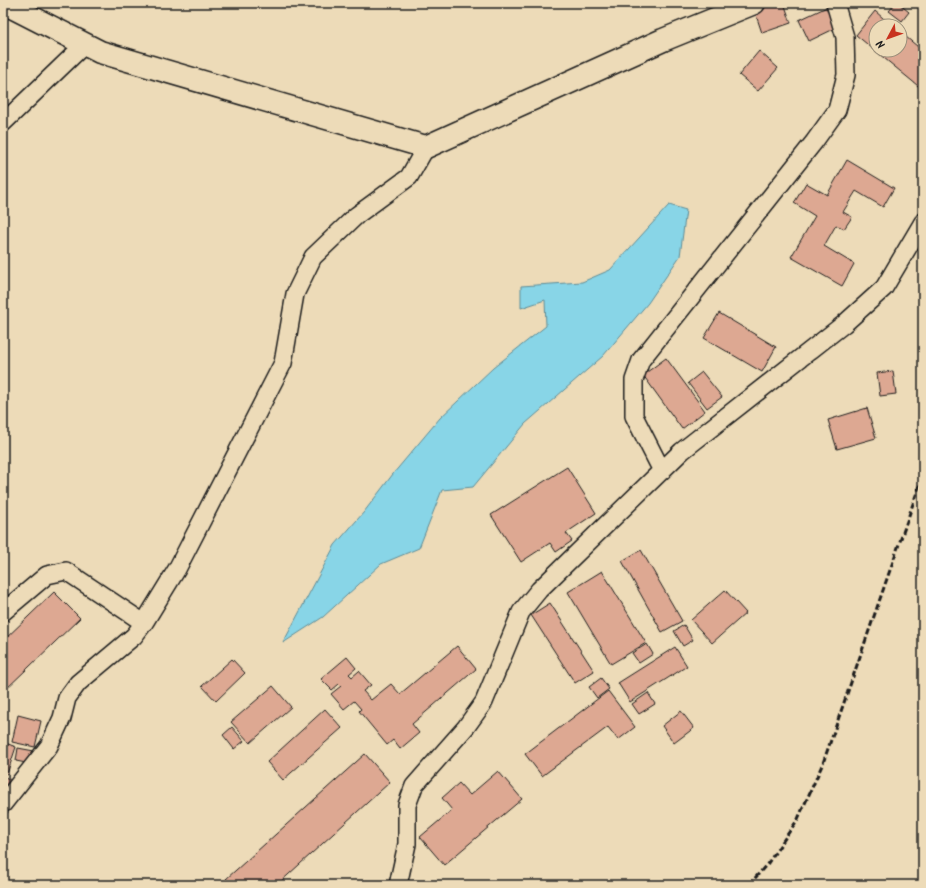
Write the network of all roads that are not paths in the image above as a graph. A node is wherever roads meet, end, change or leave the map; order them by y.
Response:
1 (4, 3) edge
2 (754, 3) edge
3 (835, 3) edge
4 (85, 44) junction
5 (3, 124) edge
6 (426, 147) junction
7 (923, 222) edge
8 (662, 471) junction
9 (3, 612) edge
10 (144, 623) junction
11 (3, 804) edge
12 (398, 885) edge

1 - 4 street
2 - 6 street
3 - 8 street
4 - 5 street
4 - 6 street
6 - 10 street
7 - 8 street
8 - 12 street
9 - 10 street
10 - 11 street

